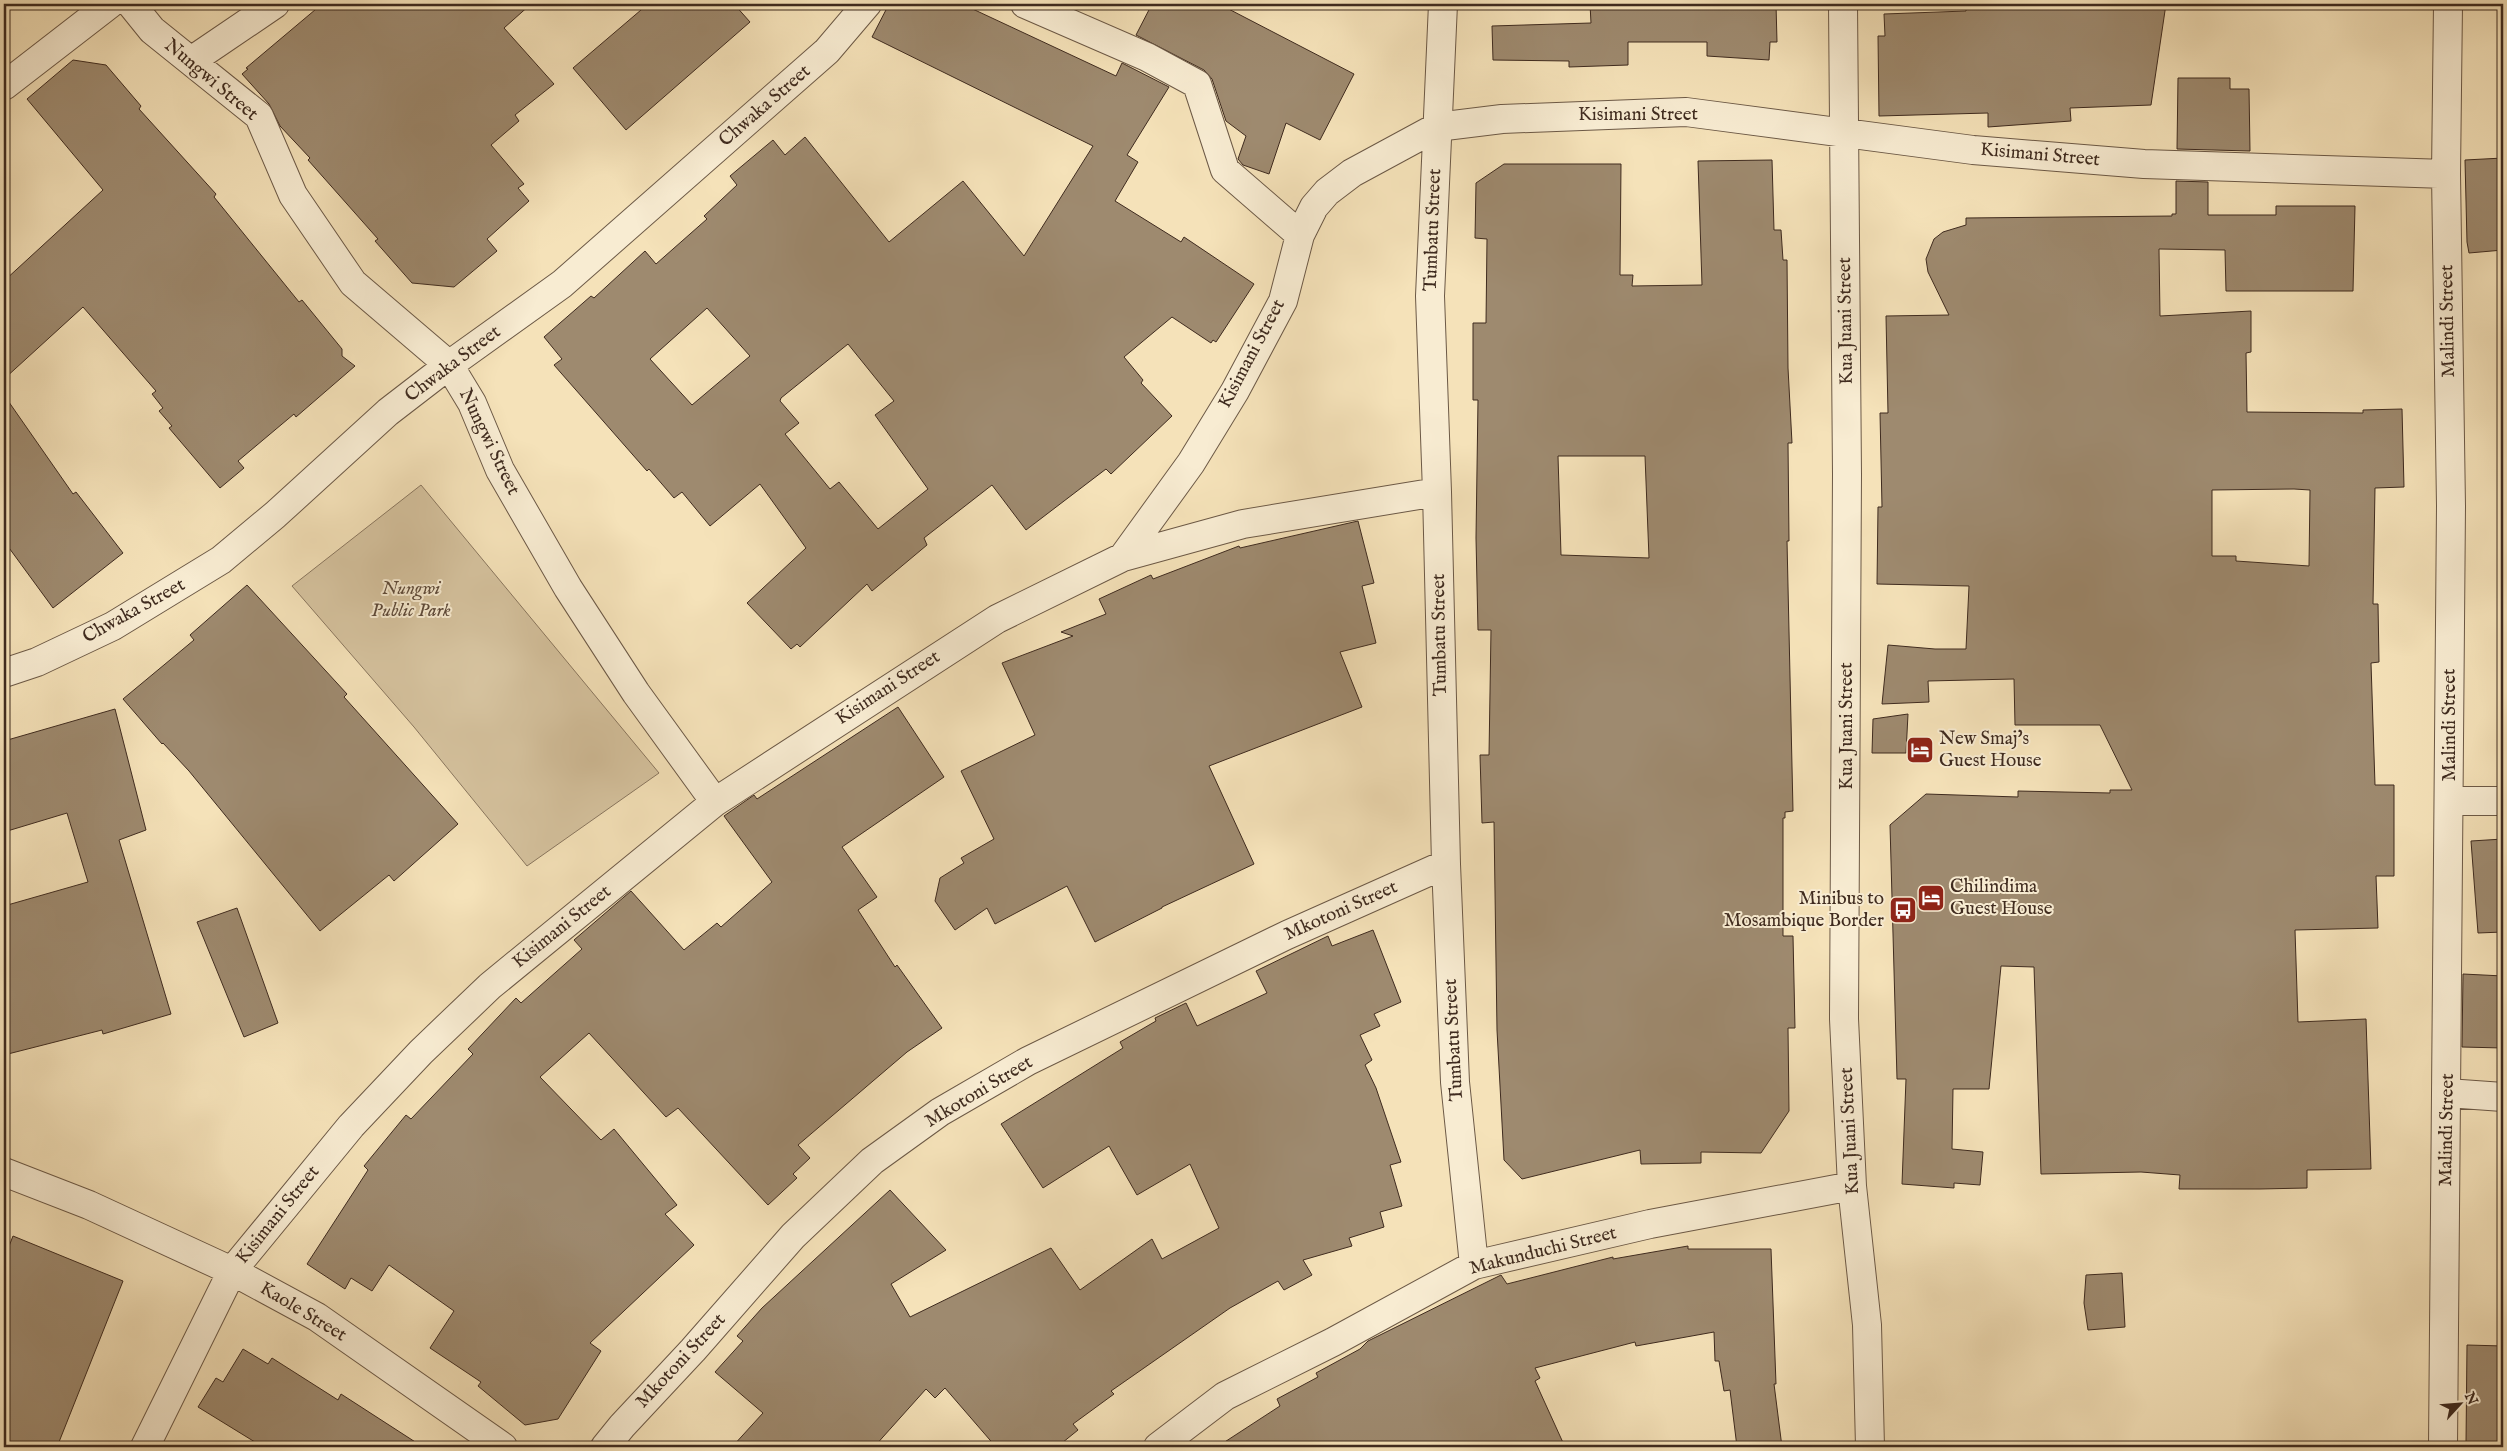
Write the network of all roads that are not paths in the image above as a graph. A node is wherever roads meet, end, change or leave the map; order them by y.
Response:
1 (110, 4) edge
2 (131, 4) edge
3 (275, 4) edge
4 (867, 4) edge
5 (1025, 4) edge
6 (1443, 4) edge
7 (1843, 4) edge
8 (2448, 4) edge
9 (191, 61) junction
10 (4, 86) edge
11 (1437, 127) junction
12 (1844, 133) junction
13 (2446, 174) junction
14 (1300, 235) junction
15 (449, 365) junction
16 (1437, 492) junction
17 (1123, 558) junction
18 (4, 673) edge
19 (2449, 801) junction
20 (2503, 801) edge
21 (715, 802) junction
22 (1446, 864) junction
23 (2447, 1093) junction
24 (2503, 1097) edge
25 (4, 1172) edge
26 (1852, 1186) junction
27 (1474, 1265) junction
28 (232, 1271) junction
29 (145, 1447) edge
30 (503, 1447) edge
31 (605, 1447) edge
32 (1158, 1447) edge
33 (1870, 1447) edge
34 (2443, 1447) edge

1 - 10 street
2 - 9 street, Nungwi Street
3 - 9 street
4 - 15 street, Chwaka Street
5 - 14 street
6 - 11 street, Tumbatu Street
7 - 12 street, Kua Juani Street
8 - 13 street, Malindi Street
9 - 15 street, Nungwi Street
11 - 12 street, Kisimani Street
11 - 14 street, Kisimani Street
11 - 16 street, Tumbatu Street
12 - 13 street, Kisimani Street
12 - 26 street, Kua Juani Street
13 - 19 street, Malindi Street
14 - 17 street, Kisimani Street
15 - 18 street, Chwaka Street
15 - 21 street, Nungwi Street
16 - 17 street, Kisimani Street
16 - 22 street, Tumbatu Street
17 - 21 street, Kisimani Street
19 - 20 street
19 - 23 street, Malindi Street
21 - 28 street, Kisimani Street
22 - 27 street, Tumbatu Street
22 - 31 street, Mkotoni Street
23 - 24 street
23 - 34 street, Malindi Street
25 - 28 street, Kaole Street
26 - 27 street, Makunduchi Street
26 - 33 street, Kua Juani Street
27 - 32 street, Makunduchi Street
28 - 29 street, Kisimani Street
28 - 30 street, Kaole Street

